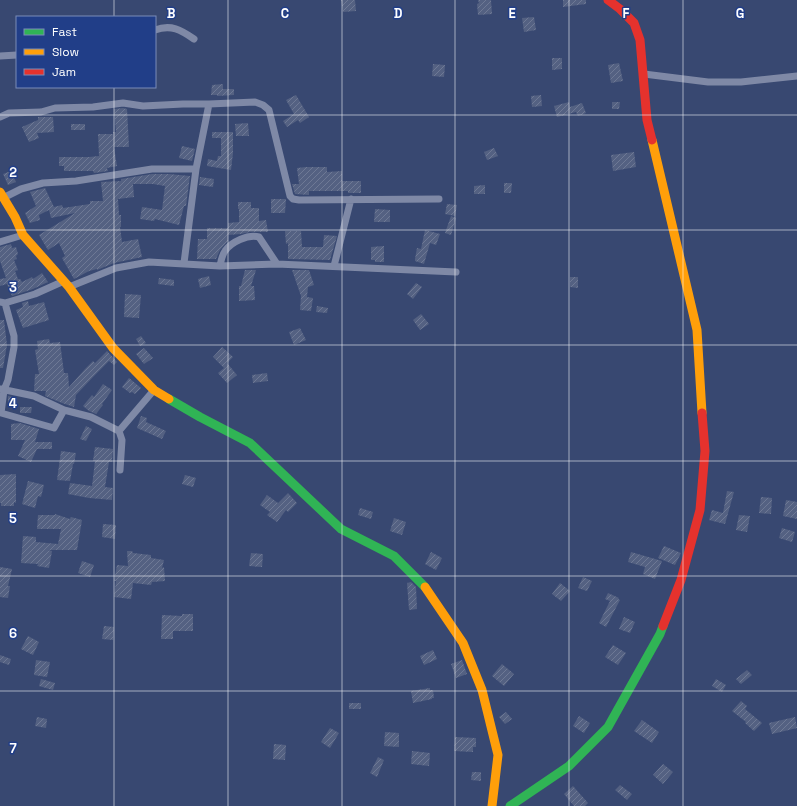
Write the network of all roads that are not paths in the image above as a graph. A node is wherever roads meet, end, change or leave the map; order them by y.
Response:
1 (608, 0) edge
2 (156, 30) edge
3 (194, 39) dead end
4 (16, 55) edge
5 (0, 56) edge
6 (644, 74) junction
7 (797, 76) edge
8 (209, 104) junction
9 (0, 117) edge
10 (196, 169) junction
11 (1, 194) edge
12 (351, 199) junction
13 (439, 199) dead end
14 (23, 235) junction
15 (0, 242) edge
16 (184, 263) junction
17 (277, 264) junction
18 (220, 266) junction
19 (334, 266) junction
20 (456, 272) dead end
21 (66, 284) junction
22 (2, 302) edge
23 (2, 389) edge
24 (154, 390) junction
25 (64, 410) junction
26 (119, 431) junction
27 (120, 470) dead end
28 (492, 806) edge
29 (510, 806) edge

1 - 6 street
2 - 3 street
4 - 5 street
6 - 7 street
6 - 29 street
8 - 9 street
8 - 10 street
8 - 12 street
10 - 11 street
10 - 16 street
11 - 14 street
12 - 13 street
12 - 19 street
14 - 15 street
14 - 21 street
16 - 18 street
16 - 21 street
17 - 18 street
17 - 18 street
17 - 19 street
19 - 20 street
21 - 22 street
21 - 24 street
22 - 23 street
23 - 25 street
23 - 25 street
24 - 26 street
24 - 28 street
25 - 26 street
26 - 27 street

